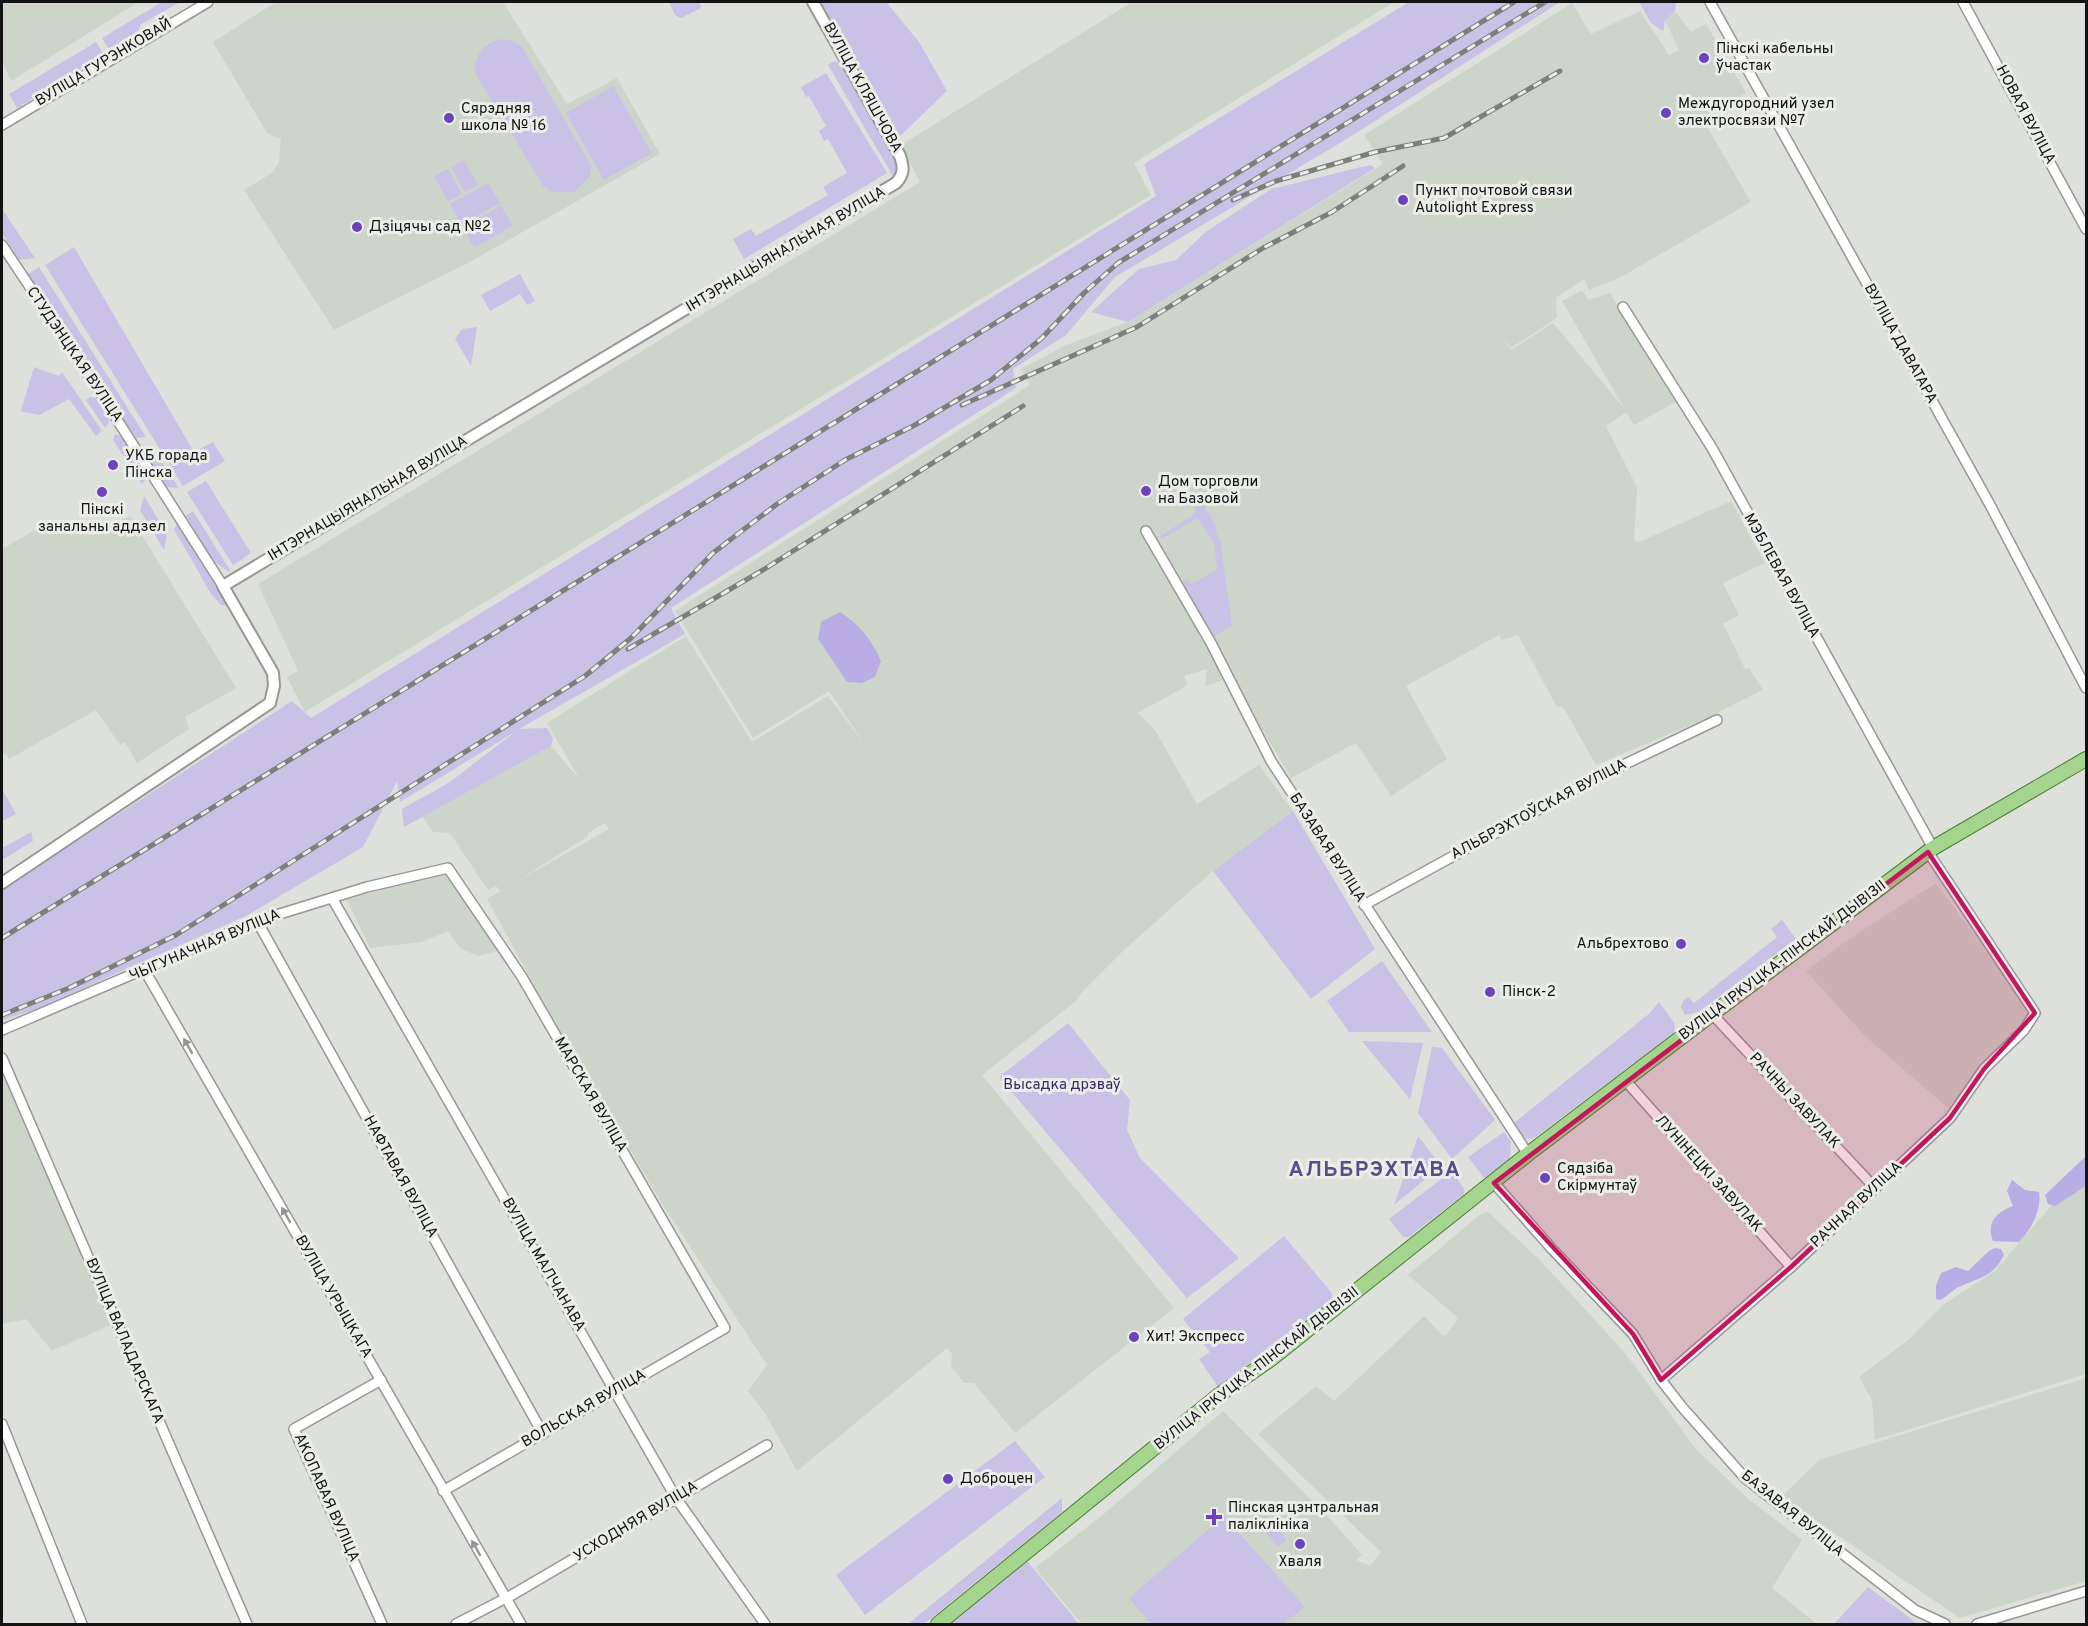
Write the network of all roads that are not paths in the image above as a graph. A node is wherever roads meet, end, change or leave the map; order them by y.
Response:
1 (208, 2) edge
2 (813, 2) edge
3 (1710, 2) edge
4 (1963, 2) edge
5 (2, 125) edge
6 (902, 177) joint
7 (2086, 229) edge
8 (2, 245) edge
9 (1623, 307) dead end
10 (1146, 531) dead end
11 (223, 586) junction
12 (2086, 688) edge
13 (1717, 720) dead end
14 (2086, 760) edge
15 (1930, 850) junction
16 (448, 868) joint
17 (2, 883) edge
18 (332, 898) junction
19 (1364, 905) junction
20 (257, 921) junction
21 (144, 971) junction
22 (2035, 1012) joint
23 (1712, 1014) junction
24 (2, 1030) edge
25 (2, 1058) edge
26 (1625, 1080) junction
27 (1528, 1154) junction
28 (1494, 1183) junction
29 (1875, 1188) junction
30 (1791, 1268) junction
31 (725, 1328) joint
32 (381, 1380) junction
33 (1661, 1380) junction
34 (616, 1391) junction
35 (2, 1424) edge
36 (543, 1434) junction
37 (767, 1445) dead end
38 (443, 1491) junction
39 (676, 1498) junction
40 (2086, 1591) edge
41 (506, 1599) junction
42 (82, 1624) edge
43 (247, 1624) edge
44 (382, 1624) edge
45 (456, 1624) edge
46 (521, 1624) edge
47 (765, 1624) edge
48 (938, 1624) edge
49 (1945, 1624) edge
50 (1977, 1624) edge

1 - 5 street, ВУЛІЦА ГУРЭНКОВАЙ
2 - 6 street, ВУЛІЦА КЛЯШЧОВА
3 - 12 street, ВУЛІЦА ДАВАТАРА
4 - 7 street, НОВАЯ ВУЛІЦА
6 - 11 street, ІНТЭРНАЦЫЯНАЛЬНАЯ ВУЛІЦА
8 - 11 street, СТУДЭНЦКАЯ ВУЛІЦА
9 - 15 street, МЭБЛЕВАЯ ВУЛІЦА
10 - 19 street, БАЗАВАЯ ВУЛІЦА
11 - 17 street
13 - 19 street, АЛЬБРЭХТОЎСКАЯ ВУЛІЦА
14 - 15 main road, ВУЛІЦА ІРКУЦКА-ПІНСКАЙ ДЫВІЗІІ
15 - 22 street, МЭБЛЕВАЯ ВУЛІЦА
15 - 23 main road, ВУЛІЦА ІРКУЦКА-ПІНСКАЙ ДЫВІЗІІ
16 - 18 street, ЧЫГУНАЧНАЯ ВУЛІЦА
16 - 31 street, МАРСКАЯ ВУЛІЦА
18 - 20 street, ЧЫГУНАЧНАЯ ВУЛІЦА
18 - 34 street, ВУЛІЦА МАЛЧАНАВА
19 - 27 street, БАЗАВАЯ ВУЛІЦА
20 - 21 street, ЧЫГУНАЧНАЯ ВУЛІЦА
20 - 36 street, НАФТАВАЯ ВУЛІЦА
21 - 24 street, ЧЫГУНАЧНАЯ ВУЛІЦА
32 -> 21 street, ВУЛІЦА УРЫЦКАГА
22 - 29 street, РАЧНАЯ ВУЛІЦА
23 - 26 main road, ВУЛІЦА ІРКУЦКА-ПІНСКАЙ ДЫВІЗІІ
23 - 29 street, РАЧНЫ ЗАВУЛАК
25 - 43 street, ВУЛІЦА ВАЛАДАРСКАГА
26 - 27 main road, ВУЛІЦА ІРКУЦКА-ПІНСКАЙ ДЫВІЗІІ
26 - 30 street, ЛУНІНЕЦКІ ЗАВУЛАК
27 - 28 main road, ВУЛІЦА ІРКУЦКА-ПІНСКАЙ ДЫВІЗІІ
28 - 33 street
28 - 48 main road, ВУЛІЦА ІРКУЦКА-ПІНСКАЙ ДЫВІЗІІ
29 - 30 street, РАЧНАЯ ВУЛІЦА
30 - 33 street, РАЧНАЯ ВУЛІЦА
31 - 34 street, ВОЛЬСКАЯ ВУЛІЦА
32 - 38 street, ВУЛІЦА УРЫЦКАГА
32 - 44 street, АКОПАВАЯ ВУЛІЦА
33 - 49 street, БАЗАВАЯ ВУЛІЦА
34 - 36 street, ВОЛЬСКАЯ ВУЛІЦА
34 - 39 street, ВУЛІЦА МАЛЧАНАВА
35 - 42 street
36 - 38 street, ВОЛЬСКАЯ ВУЛІЦА
37 - 39 street, УСХОДНЯЯ ВУЛІЦА
41 -> 38 street, ВУЛІЦА УРЫЦКАГА
39 - 41 street, УСХОДНЯЯ ВУЛІЦА
39 - 47 street, ВУЛІЦА МАЛЧАНАВА
40 - 50 street
41 - 45 street
41 - 46 street, ВУЛІЦА УРЫЦКАГА

